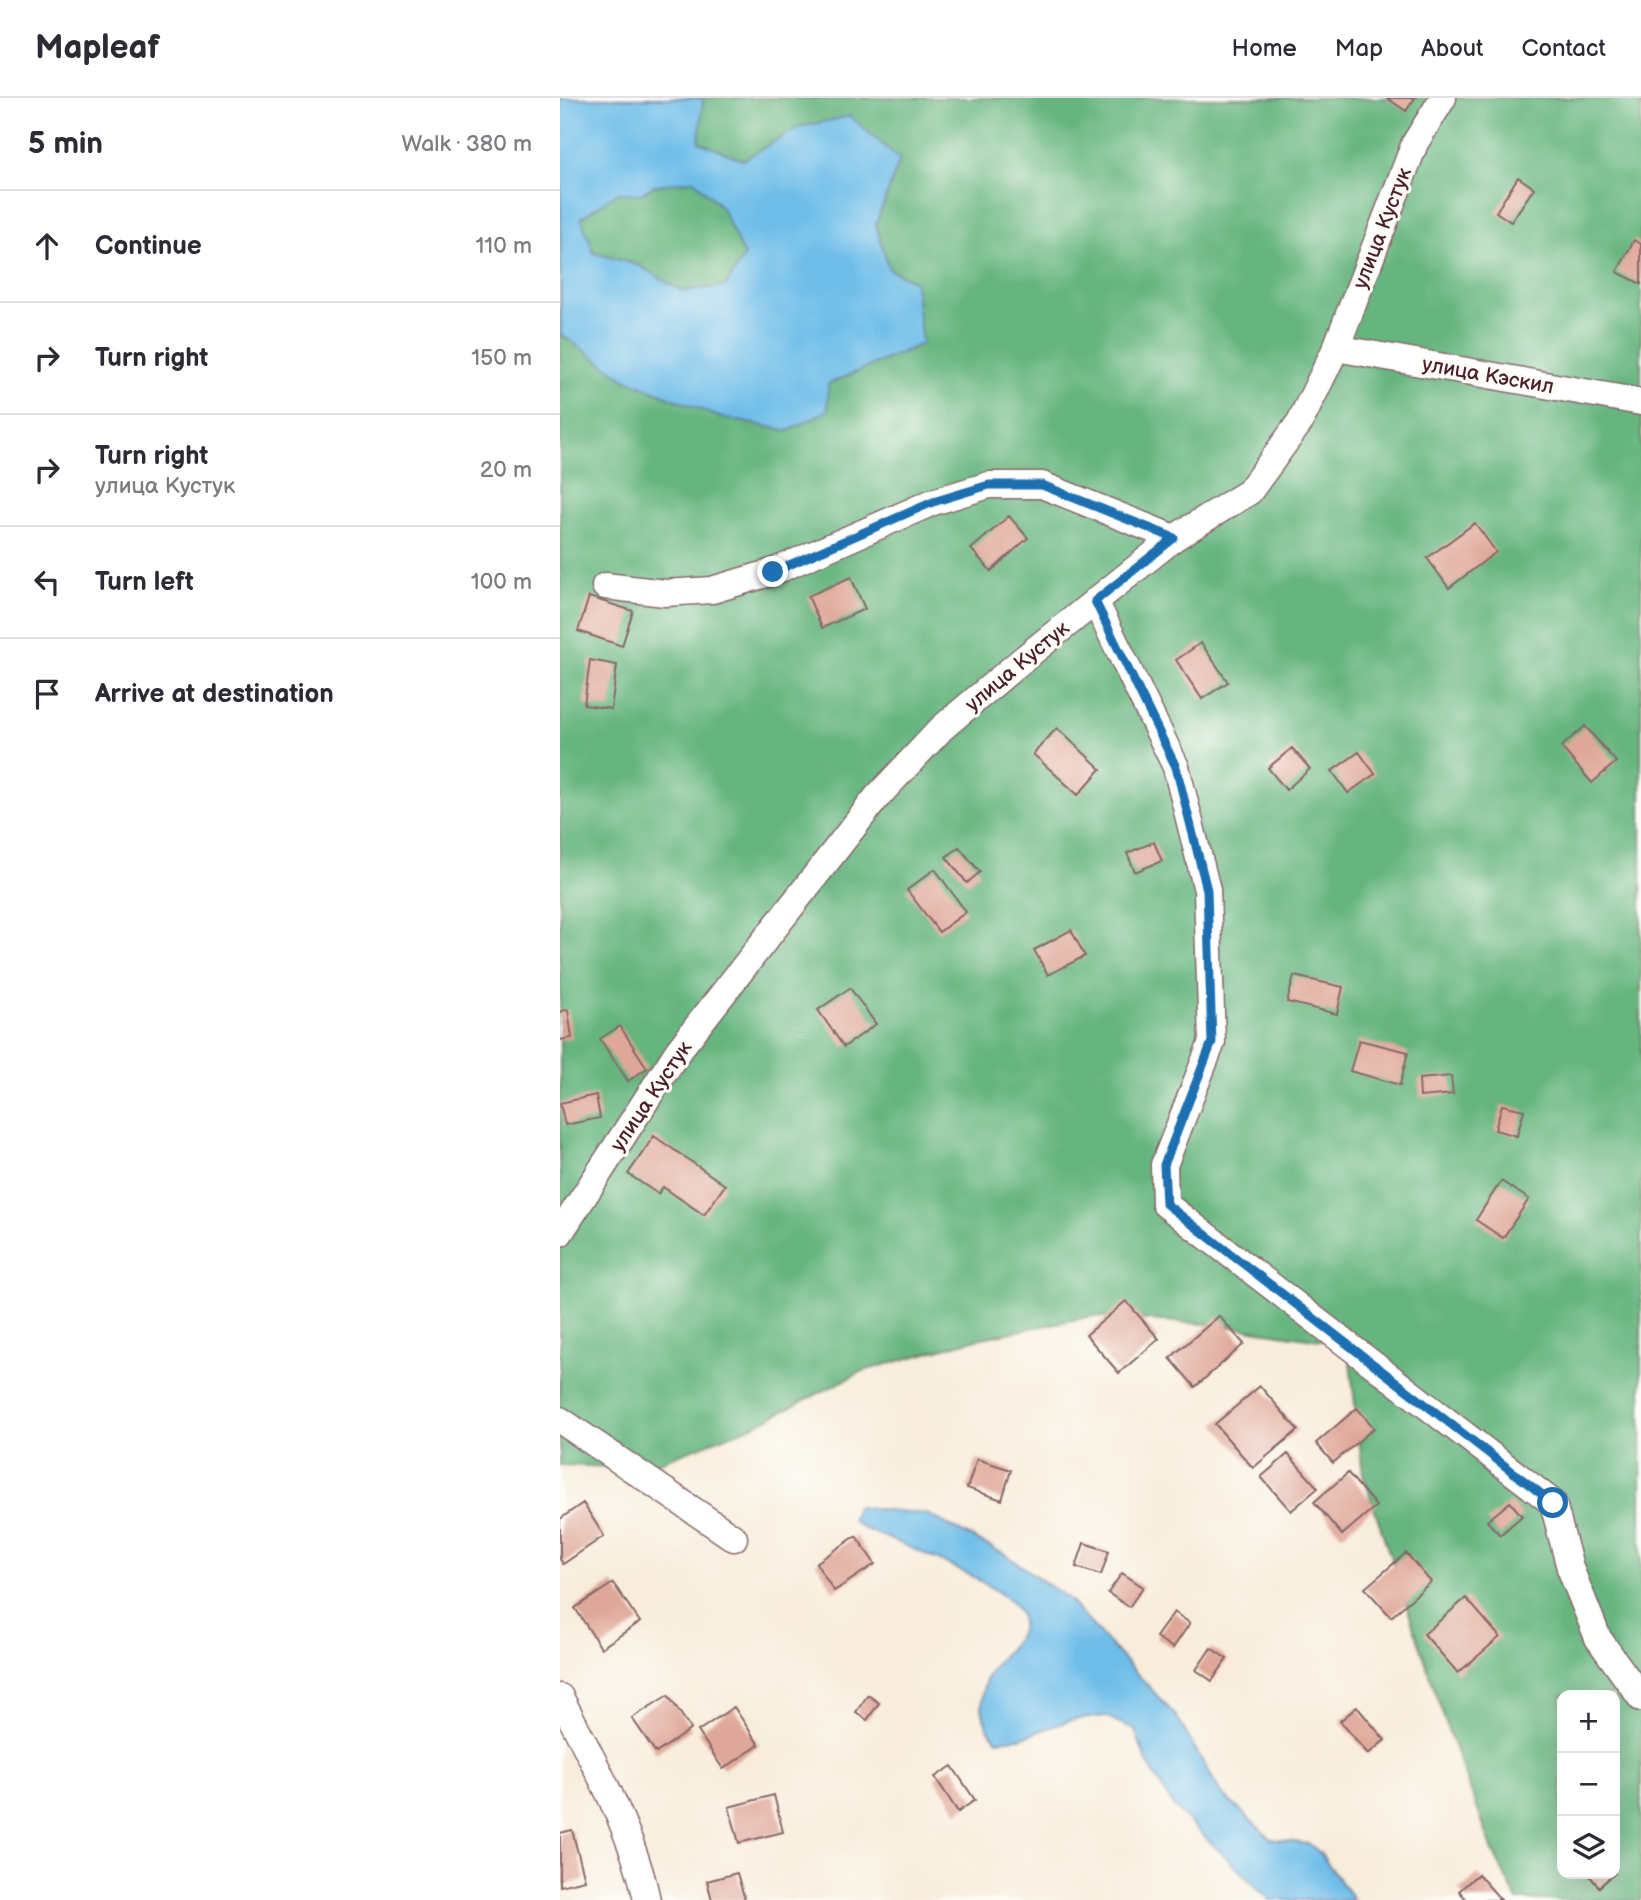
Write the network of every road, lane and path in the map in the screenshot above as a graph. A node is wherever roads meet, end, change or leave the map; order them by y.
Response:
1 (1443, 98) edge
2 (1336, 348) junction
3 (1641, 402) edge
4 (1174, 538) junction
5 (605, 586) dead end
6 (1095, 601) junction
7 (560, 1233) edge
8 (560, 1420) edge
9 (734, 1538) dead end
10 (560, 1697) edge
11 (1641, 1698) edge
12 (647, 1900) edge

1 - 2 street, улица Кустук
2 - 3 street, улица Кэскил
2 - 4 street, улица Кустук
4 - 5 street
4 - 6 street, улица Кустук
6 - 7 street, улица Кустук
6 - 11 street
8 - 9 street
10 - 12 street

